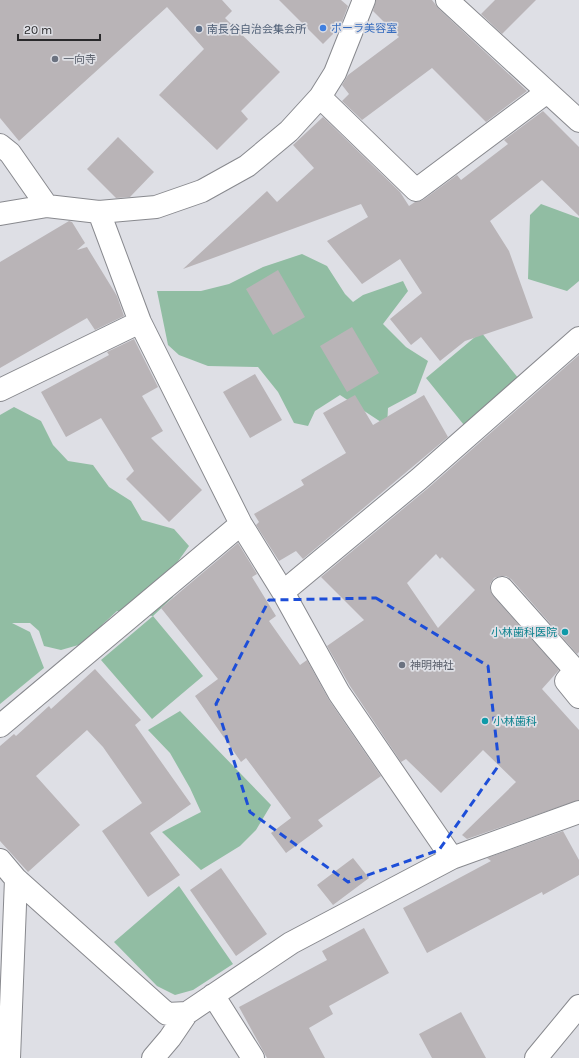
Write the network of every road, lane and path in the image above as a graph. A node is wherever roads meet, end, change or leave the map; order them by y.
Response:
1 (364, 0) edge
2 (447, 0) edge
3 (547, 92) junction
4 (320, 97) junction
5 (579, 122) edge
6 (0, 145) edge
7 (47, 206) junction
8 (99, 212) junction
9 (0, 214) edge
10 (140, 322) junction
11 (579, 338) edge
12 (0, 390) edge
13 (241, 524) junction
14 (502, 588) dead end
15 (283, 592) junction
16 (579, 697) edge
17 (0, 726) edge
18 (579, 812) edge
19 (452, 858) junction
20 (0, 860) edge
21 (16, 879) junction
22 (213, 995) junction
23 (579, 1006) edge
24 (187, 1013) junction
25 (9, 1058) edge
26 (153, 1058) edge
27 (253, 1058) edge
28 (536, 1058) edge

1 - 4 street
2 - 3 street
3 - 4 street
3 - 5 street
4 - 8 street
6 - 7 street
7 - 8 street
7 - 9 street
8 - 10 street
10 - 12 street
10 - 13 street
11 - 15 street
13 - 15 street
13 - 17 street
14 - 16 street
15 - 19 street
18 - 19 street
19 - 22 street
20 - 21 street
21 - 24 street
21 - 25 street
22 - 24 street
22 - 27 street
23 - 28 street
24 - 26 street

